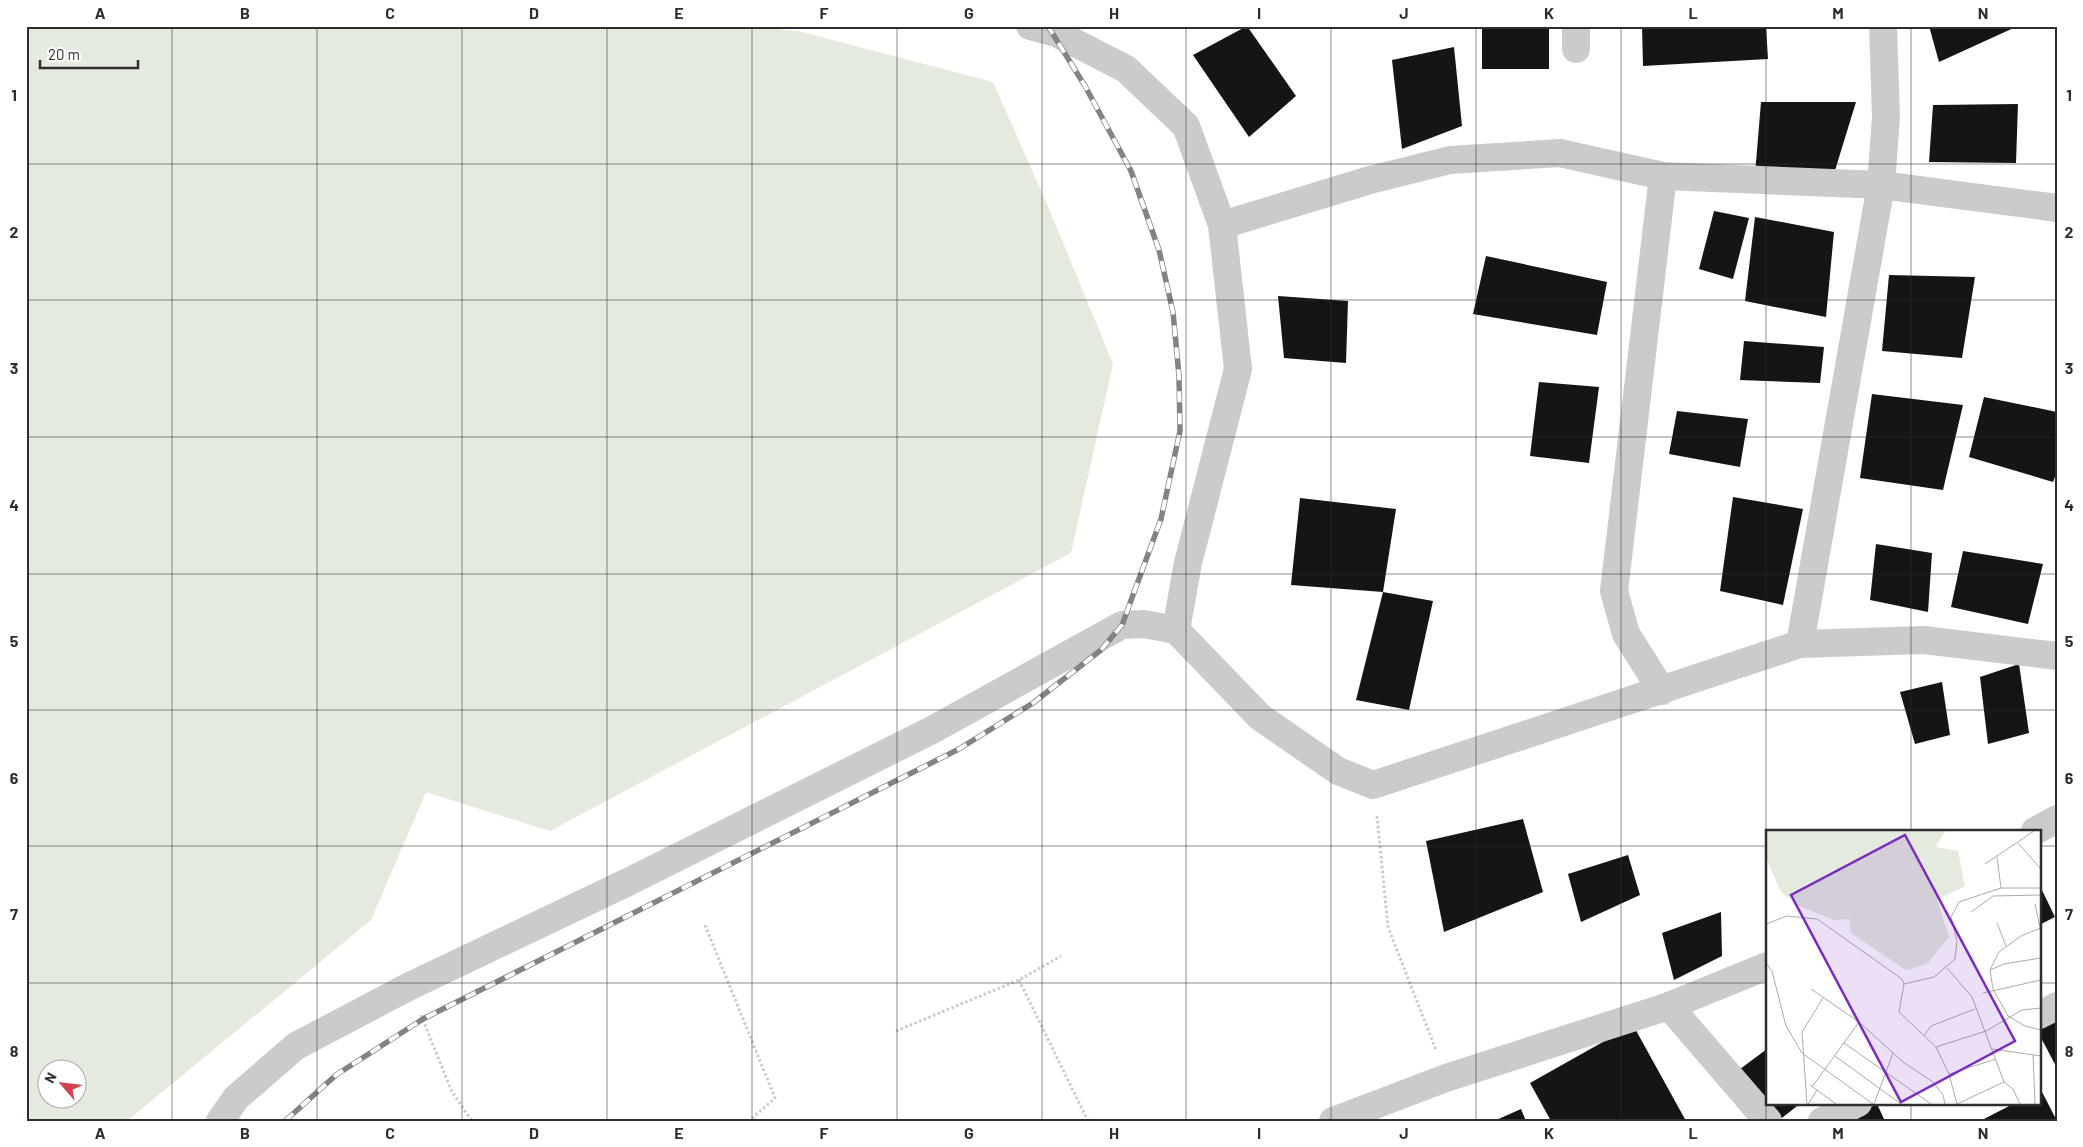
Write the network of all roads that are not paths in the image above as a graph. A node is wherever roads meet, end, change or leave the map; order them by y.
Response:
1 (1030, 26) edge
2 (1883, 26) edge
3 (1663, 176) junction
4 (1881, 185) junction
5 (2054, 200) edge
6 (1222, 225) junction
7 (1176, 630) junction
8 (1800, 644) junction
9 (2057, 656) edge
10 (1662, 690) junction
11 (2057, 819) edge
12 (2036, 830) edge
13 (1766, 966) edge
14 (1669, 1006) junction
15 (2057, 1006) edge
16 (2040, 1014) edge
17 (1856, 1104) edge
18 (220, 1121) edge
19 (1333, 1121) edge
20 (1768, 1121) edge
21 (1822, 1121) edge

1 - 6 street
2 - 4 street
3 - 4 street
3 - 6 street
3 - 10 street
4 - 5 street
4 - 8 street
6 - 7 street
7 - 10 street
7 - 18 street
8 - 9 street
8 - 10 street
11 - 12 street
13 - 14 street
14 - 19 street
14 - 20 street
15 - 16 street
17 - 21 street

